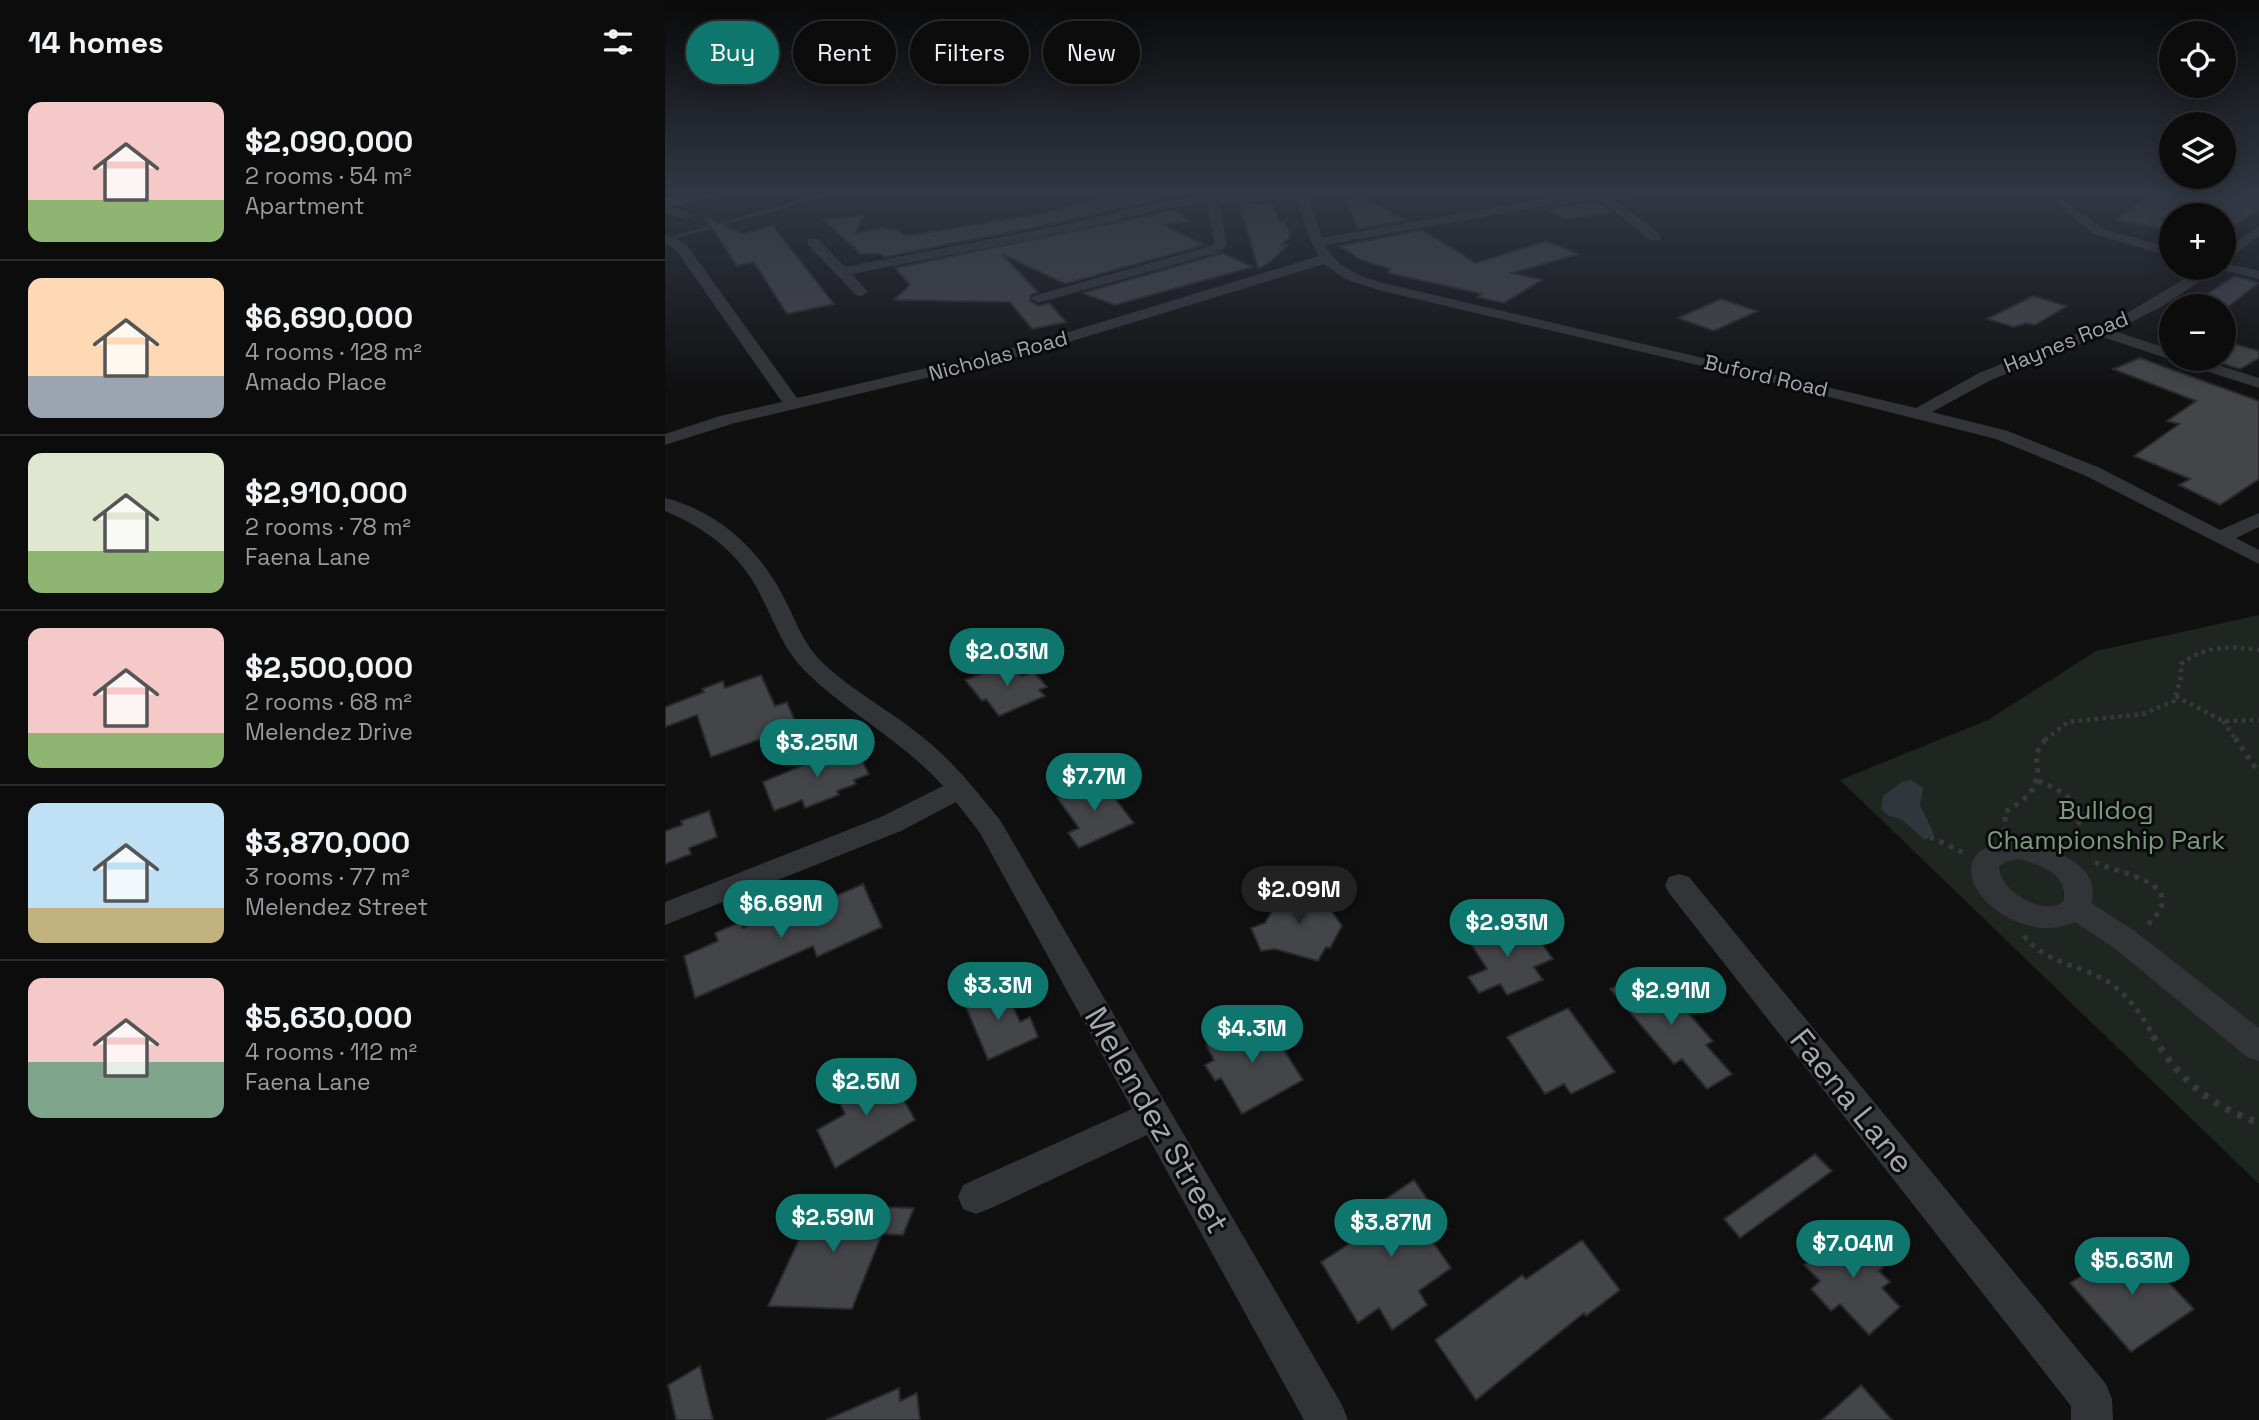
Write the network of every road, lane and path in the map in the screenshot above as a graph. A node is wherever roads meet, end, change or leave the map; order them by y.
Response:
1 (684, 258) edge
2 (829, 258) edge
3 (913, 258) edge
4 (1182, 258) edge
5 (1327, 259) joint
6 (2236, 270) edge
7 (843, 272) junction
8 (2259, 275) edge
9 (2193, 280) edge
10 (861, 292) dead end
11 (1038, 299) dead end
12 (2100, 331) junction
13 (2159, 351) edge
14 (2222, 371) edge
15 (2259, 383) edge
16 (792, 404) junction
17 (1920, 413) junction
18 (665, 440) edge
19 (665, 504) edge
20 (2259, 519) edge
21 (2220, 538) junction
22 (2259, 558) edge
23 (2259, 650) edge
24 (2176, 696) junction
25 (2259, 720) edge
26 (2223, 721) junction
27 (2259, 773) edge
28 (2038, 781) junction
29 (961, 789) junction
30 (2005, 836) dead end
31 (1930, 837) dead end
32 (1971, 855) dead end
33 (1679, 885) dead end
34 (2077, 908) junction
35 (2021, 912) junction
36 (665, 914) edge
37 (2152, 921) dead end
38 (2259, 1047) edge
39 (1152, 1116) junction
40 (2259, 1123) edge
41 (976, 1197) dead end
42 (1327, 1420) edge
43 (2092, 1420) edge

1 - 16 street
2 - 7 street
3 - 7 street
4 - 11 street
5 - 16 street, Nicholas Road
5 - 17 street, Buford Road
6 - 8 street
7 - 10 street
9 - 12 street, Haynes Road
12 - 13 street
12 - 17 street, Haynes Road
14 - 15 street
16 - 18 street, Nicholas Road
17 - 21 street, Buford Road
19 - 29 street, Melendez Street
20 - 21 street
21 - 22 street, Buford Road
23 - 24 path
24 - 26 path
24 - 28 path
25 - 26 path
26 - 27 path
28 - 30 path
28 - 37 path
29 - 36 street
29 - 39 street, Melendez Street
31 - 32 path
33 - 43 street, Faena Lane
34 - 35 street
34 - 35 street
34 - 38 street
35 - 40 path
39 - 41 street
39 - 42 street, Melendez Street

